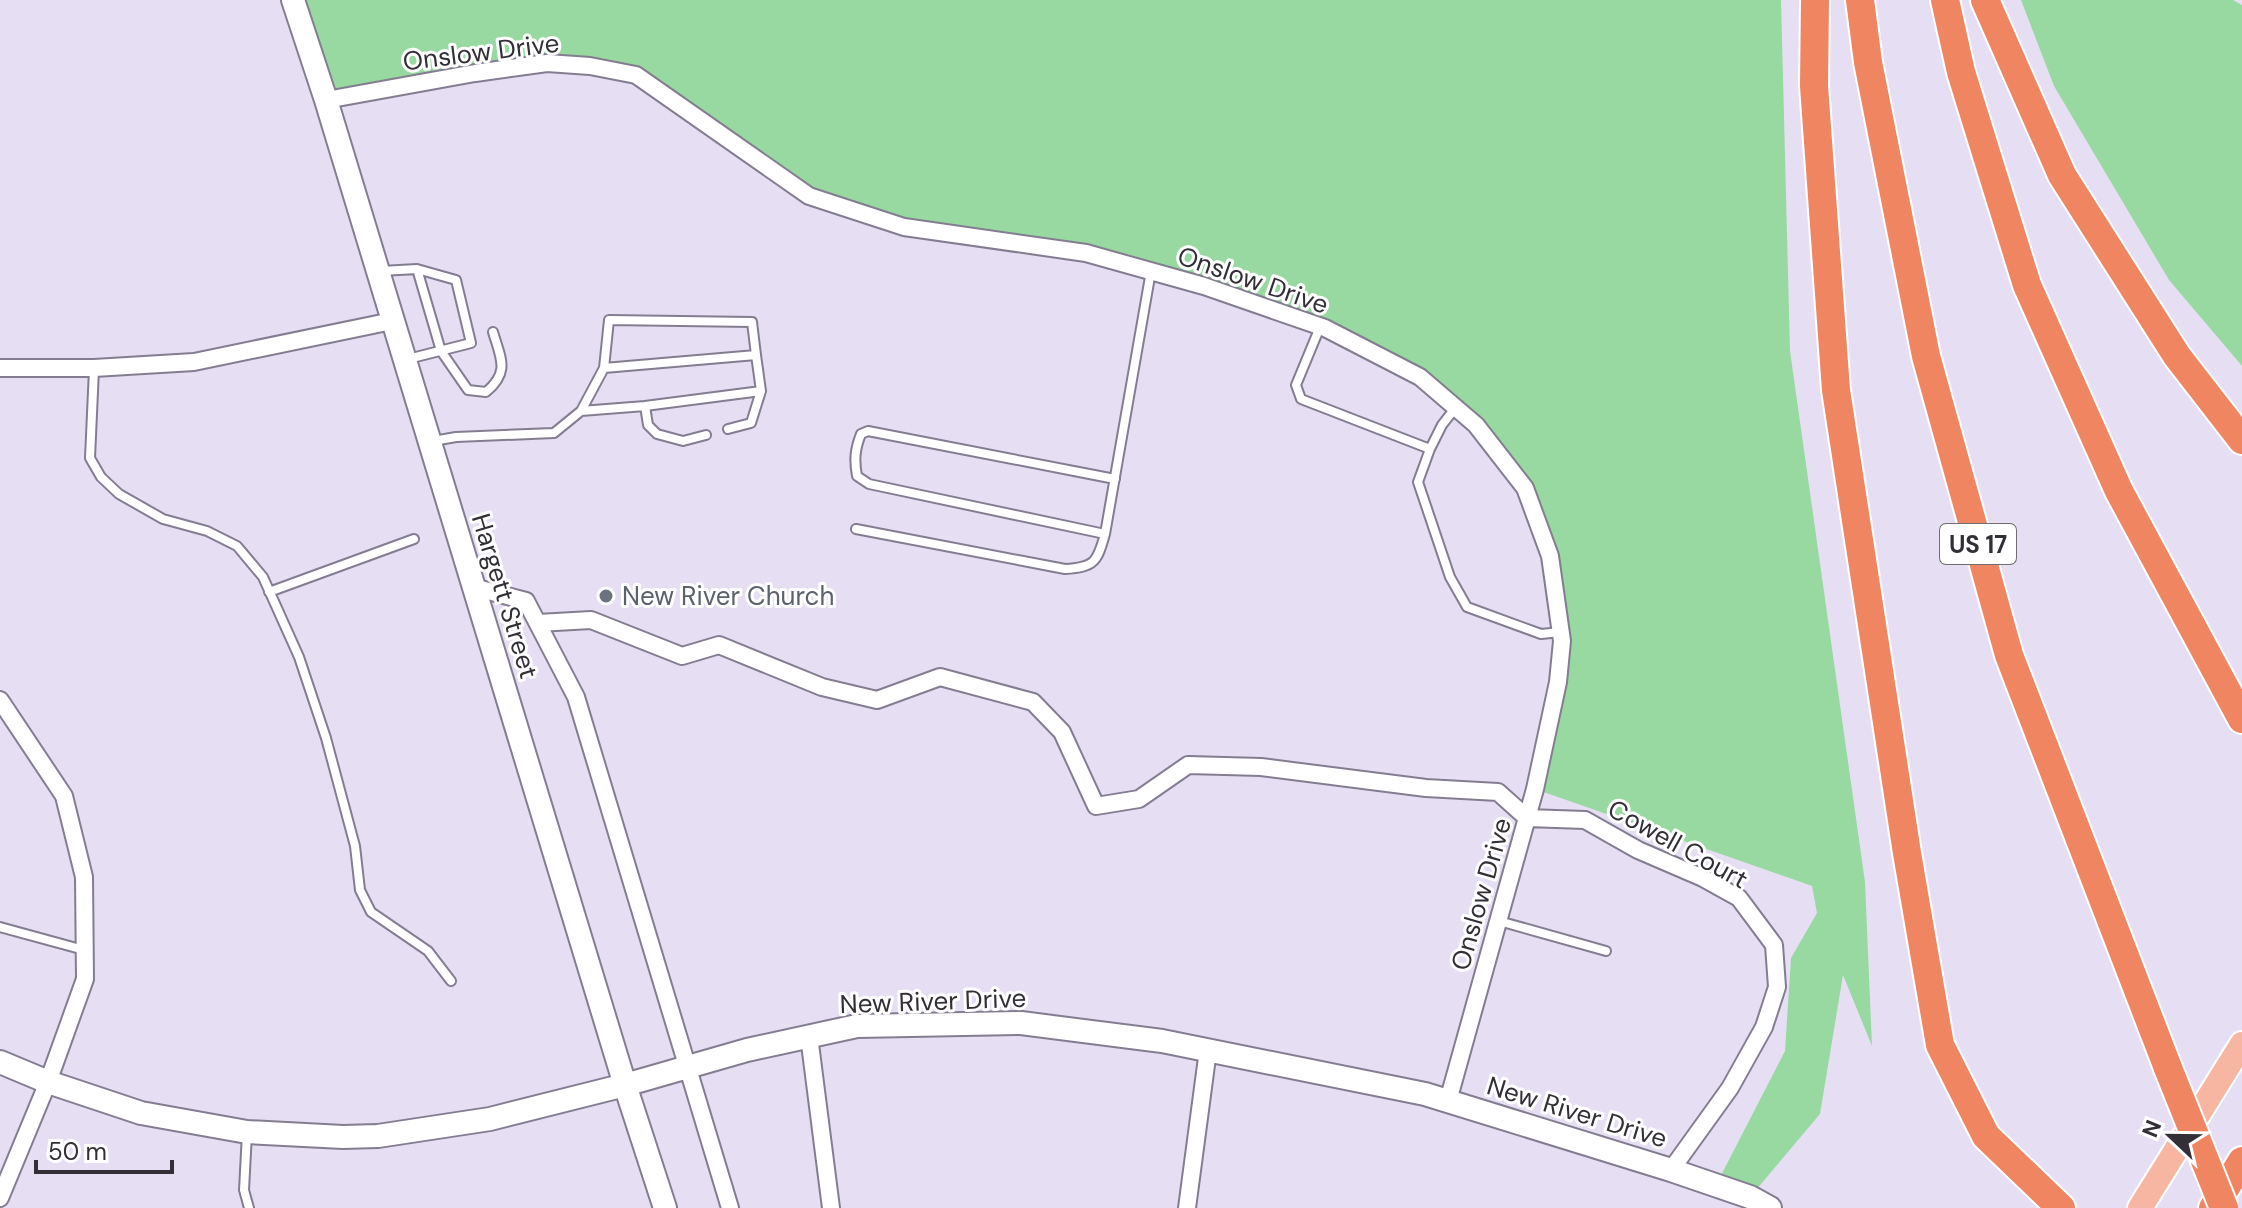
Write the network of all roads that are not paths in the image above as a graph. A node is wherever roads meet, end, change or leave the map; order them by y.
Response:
1 (293, 0) edge
2 (1815, 0) edge
3 (1860, 0) edge
4 (1945, 0) edge
5 (1985, 0) edge
6 (326, 100) junction
7 (417, 269) junction
8 (377, 271) junction
9 (1151, 271) junction
10 (392, 321) junction
11 (1320, 327) junction
12 (493, 332) dead end
13 (441, 351) junction
14 (756, 355) junction
15 (403, 360) junction
16 (0, 368) edge
17 (94, 368) junction
18 (604, 368) junction
19 (761, 391) junction
20 (645, 406) junction
21 (1456, 407) junction
22 (581, 411) junction
23 (728, 429) dead end
24 (706, 435) dead end
25 (2242, 440) edge
26 (428, 441) junction
27 (1430, 449) junction
28 (1115, 479) junction
29 (856, 529) dead end
30 (1105, 534) junction
31 (414, 539) dead end
32 (473, 587) junction
33 (269, 592) junction
34 (538, 623) junction
35 (1561, 632) junction
36 (0, 700) edge
37 (2242, 719) edge
38 (1527, 818) junction
39 (1498, 920) junction
40 (0, 927) edge
41 (85, 950) junction
42 (1606, 951) dead end
43 (451, 981) dead end
44 (809, 1036) junction
45 (2242, 1044) edge
46 (1208, 1050) junction
47 (0, 1062) edge
48 (686, 1067) junction
49 (48, 1082) junction
50 (625, 1085) junction
51 (1448, 1101) junction
52 (247, 1132) junction
53 (2242, 1161) edge
54 (1671, 1170) junction
55 (0, 1198) edge
56 (249, 1208) edge
57 (665, 1208) edge
58 (730, 1208) edge
59 (831, 1208) edge
60 (1187, 1208) edge
61 (1770, 1208) edge
62 (2061, 1208) edge
63 (2140, 1208) edge
64 (2213, 1208) edge
65 (2224, 1208) edge

1 - 6 street, Hargett Street
2 - 62 highway
3 - 65 highway, US 17, bridge
4 - 37 highway
5 - 25 highway
6 - 8 street, Hargett Street
6 - 9 street, Onslow Drive
7 - 8 lane
7 - 13 lane
7 - 13 lane
8 - 10 street, Hargett Street
9 - 11 street, Onslow Drive
9 - 28 lane
10 - 15 street, Hargett Street
10 - 17 street
11 - 21 street, Onslow Drive
11 - 27 lane
12 - 13 lane
13 - 15 lane
14 - 18 lane
14 - 18 lane
14 - 19 lane
15 - 26 street, Hargett Street
16 - 17 street
17 - 33 lane
18 - 22 lane
19 - 20 lane
19 - 23 lane
20 - 22 lane
20 - 24 lane
21 - 27 lane
21 - 35 street, Onslow Drive
22 - 26 lane
26 - 32 street, Hargett Street
27 - 35 lane
28 - 30 lane
28 - 30 lane
29 - 30 lane
31 - 33 lane
32 - 34 street
32 - 50 street, Hargett Street
33 - 43 lane
34 - 38 street
34 - 48 street
35 - 38 street, Onslow Drive
36 - 41 street
38 - 39 street, Onslow Drive
38 - 54 street, Cowell Court
39 - 42 lane
39 - 51 street, Onslow Drive
40 - 41 lane
41 - 49 street
44 - 46 street, New River Drive
44 - 48 street, New River Drive
44 - 59 street
45 - 63 main road
46 - 51 street, New River Drive
46 - 60 street
47 - 49 street, New River Drive
48 - 50 street, New River Drive
48 - 58 street
49 - 52 street, New River Drive
49 - 55 street
50 - 52 street, New River Drive
50 - 57 street, Hargett Street
51 - 54 street, New River Drive
52 - 56 lane
53 - 64 highway
54 - 61 street, New River Drive

